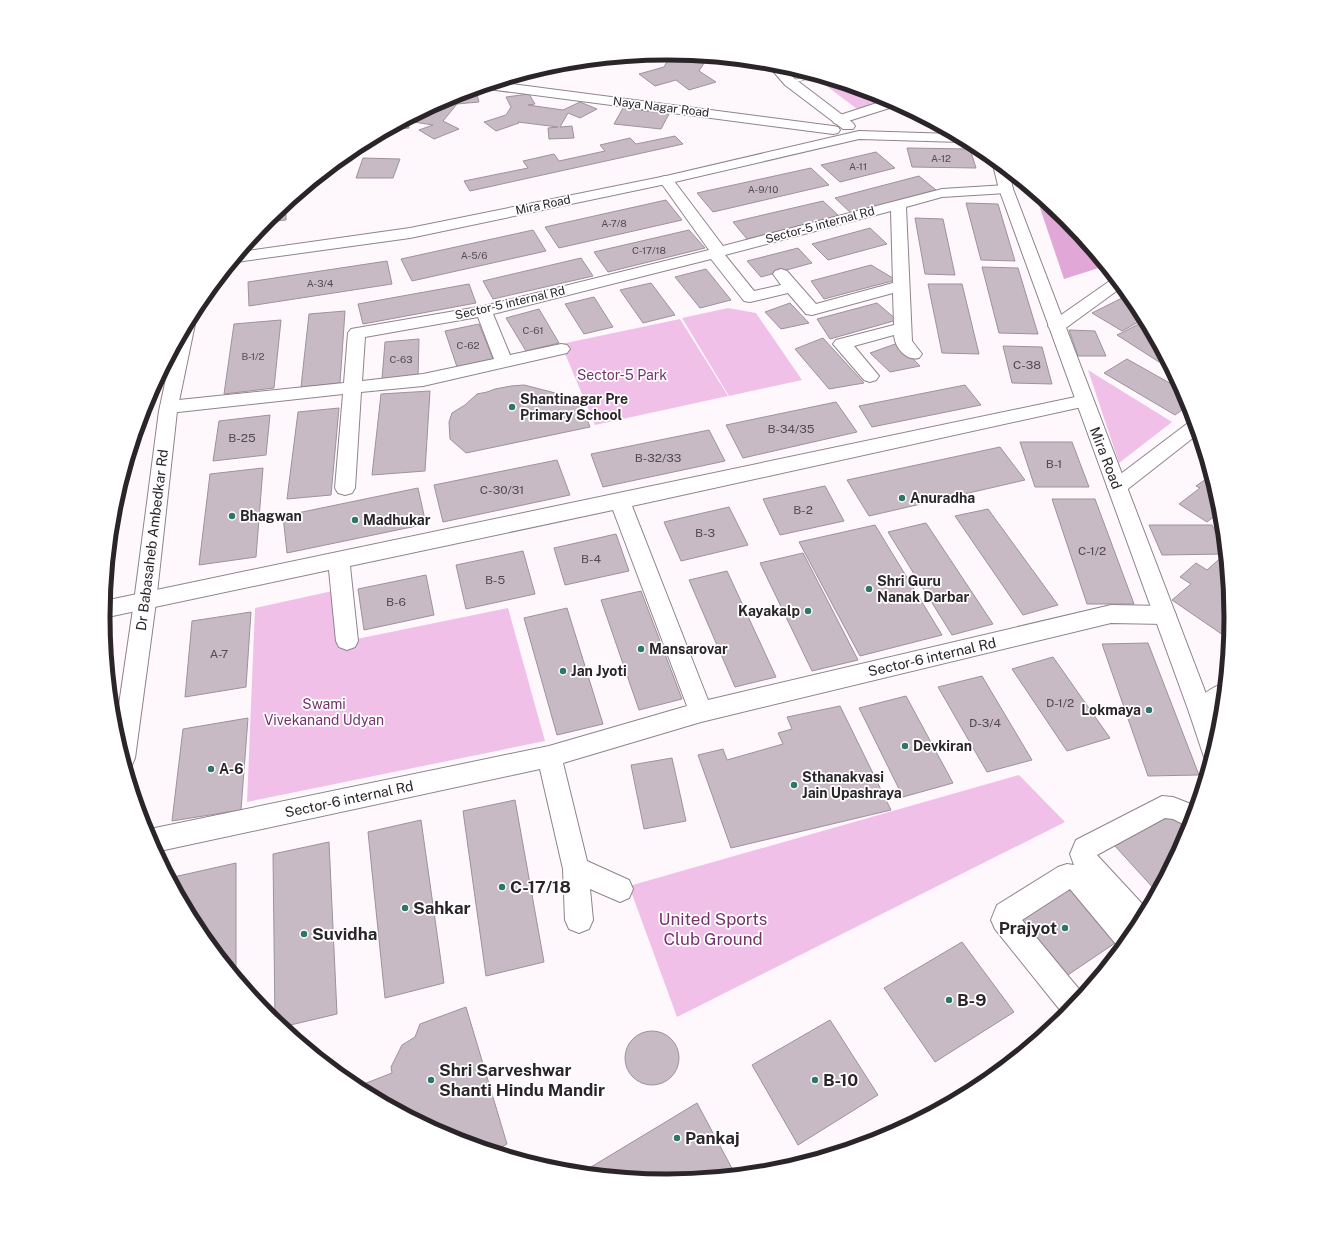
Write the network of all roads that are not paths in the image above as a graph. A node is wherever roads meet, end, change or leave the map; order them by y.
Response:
1 (781, 72) edge
2 (807, 78) edge
3 (790, 82) junction
4 (499, 86) edge
5 (888, 106) edge
6 (846, 130) junction
7 (938, 131) edge
8 (948, 137) edge
9 (1002, 172) edge
10 (666, 180) junction
11 (1006, 189) junction
12 (898, 205) junction
13 (256, 242) edge
14 (717, 253) junction
15 (243, 256) edge
16 (781, 274) dead end
17 (1113, 285) edge
18 (900, 286) junction
19 (792, 287) junction
20 (484, 311) junction
21 (1057, 326) junction
22 (902, 328) junction
23 (561, 348) dead end
24 (913, 354) dead end
25 (175, 355) edge
26 (504, 362) junction
27 (870, 376) dead end
28 (352, 388) junction
29 (1085, 400) junction
30 (169, 407) junction
31 (1191, 430) edge
32 (1117, 486) junction
33 (345, 488) dead end
34 (620, 501) junction
35 (339, 561) junction
36 (145, 602) junction
37 (110, 609) edge
38 (1165, 615) junction
39 (347, 641) dead end
40 (1218, 698) edge
41 (700, 712) junction
42 (1201, 712) junction
43 (1210, 740) edge
44 (125, 746) edge
45 (549, 756) junction
46 (1187, 814) edge
47 (156, 840) edge
48 (576, 869) junction
49 (620, 889) dead end
50 (1136, 917) edge
51 (579, 920) dead end
52 (1124, 934) edge
53 (1070, 1000) edge

1 - 3 street
2 - 3 lane
3 - 6 street
4 - 6 street, Naya Nagar Road
5 - 6 street
6 - 7 street, Mira Road
6 - 8 street, Mira Road
6 - 10 street, Mira Road
6 - 13 street, Mira Road
9 - 11 street, Mira Road
10 - 14 street
10 - 15 street, Mira Road
11 - 12 street, Sector-5 internal Rd
11 - 21 street, Mira Road
12 - 14 street, Sector-5 internal Rd
12 - 18 street
14 - 19 street
14 - 20 street, Sector-5 internal Rd
16 - 19 street
17 - 21 street
18 - 19 street
18 - 22 street
20 - 26 street
20 - 28 street, Sector-5 internal Rd
21 - 29 street, Mira Road
22 - 24 street
22 - 27 street
23 - 26 street
25 - 30 street, Dr Babasaheb Ambedkar Rd
26 - 28 street
28 - 30 street
28 - 33 street, Sector-5 internal Rd
29 - 32 street, Mira Road
29 - 34 street
30 - 36 street, Dr Babasaheb Ambedkar Rd
31 - 32 street
32 - 38 street, Mira Road
34 - 35 street
34 - 41 street
35 - 36 street
35 - 39 street
36 - 37 street
36 - 44 street, Dr Babasaheb Ambedkar Rd
38 - 41 street, Sector-6 internal Rd
38 - 42 street, Mira Road
40 - 42 street
41 - 45 street, Sector-6 internal Rd
42 - 43 street, Mira Road
45 - 47 street, Sector-6 internal Rd
45 - 48 street
46 - 50 street
48 - 49 street
48 - 51 street
52 - 53 street

